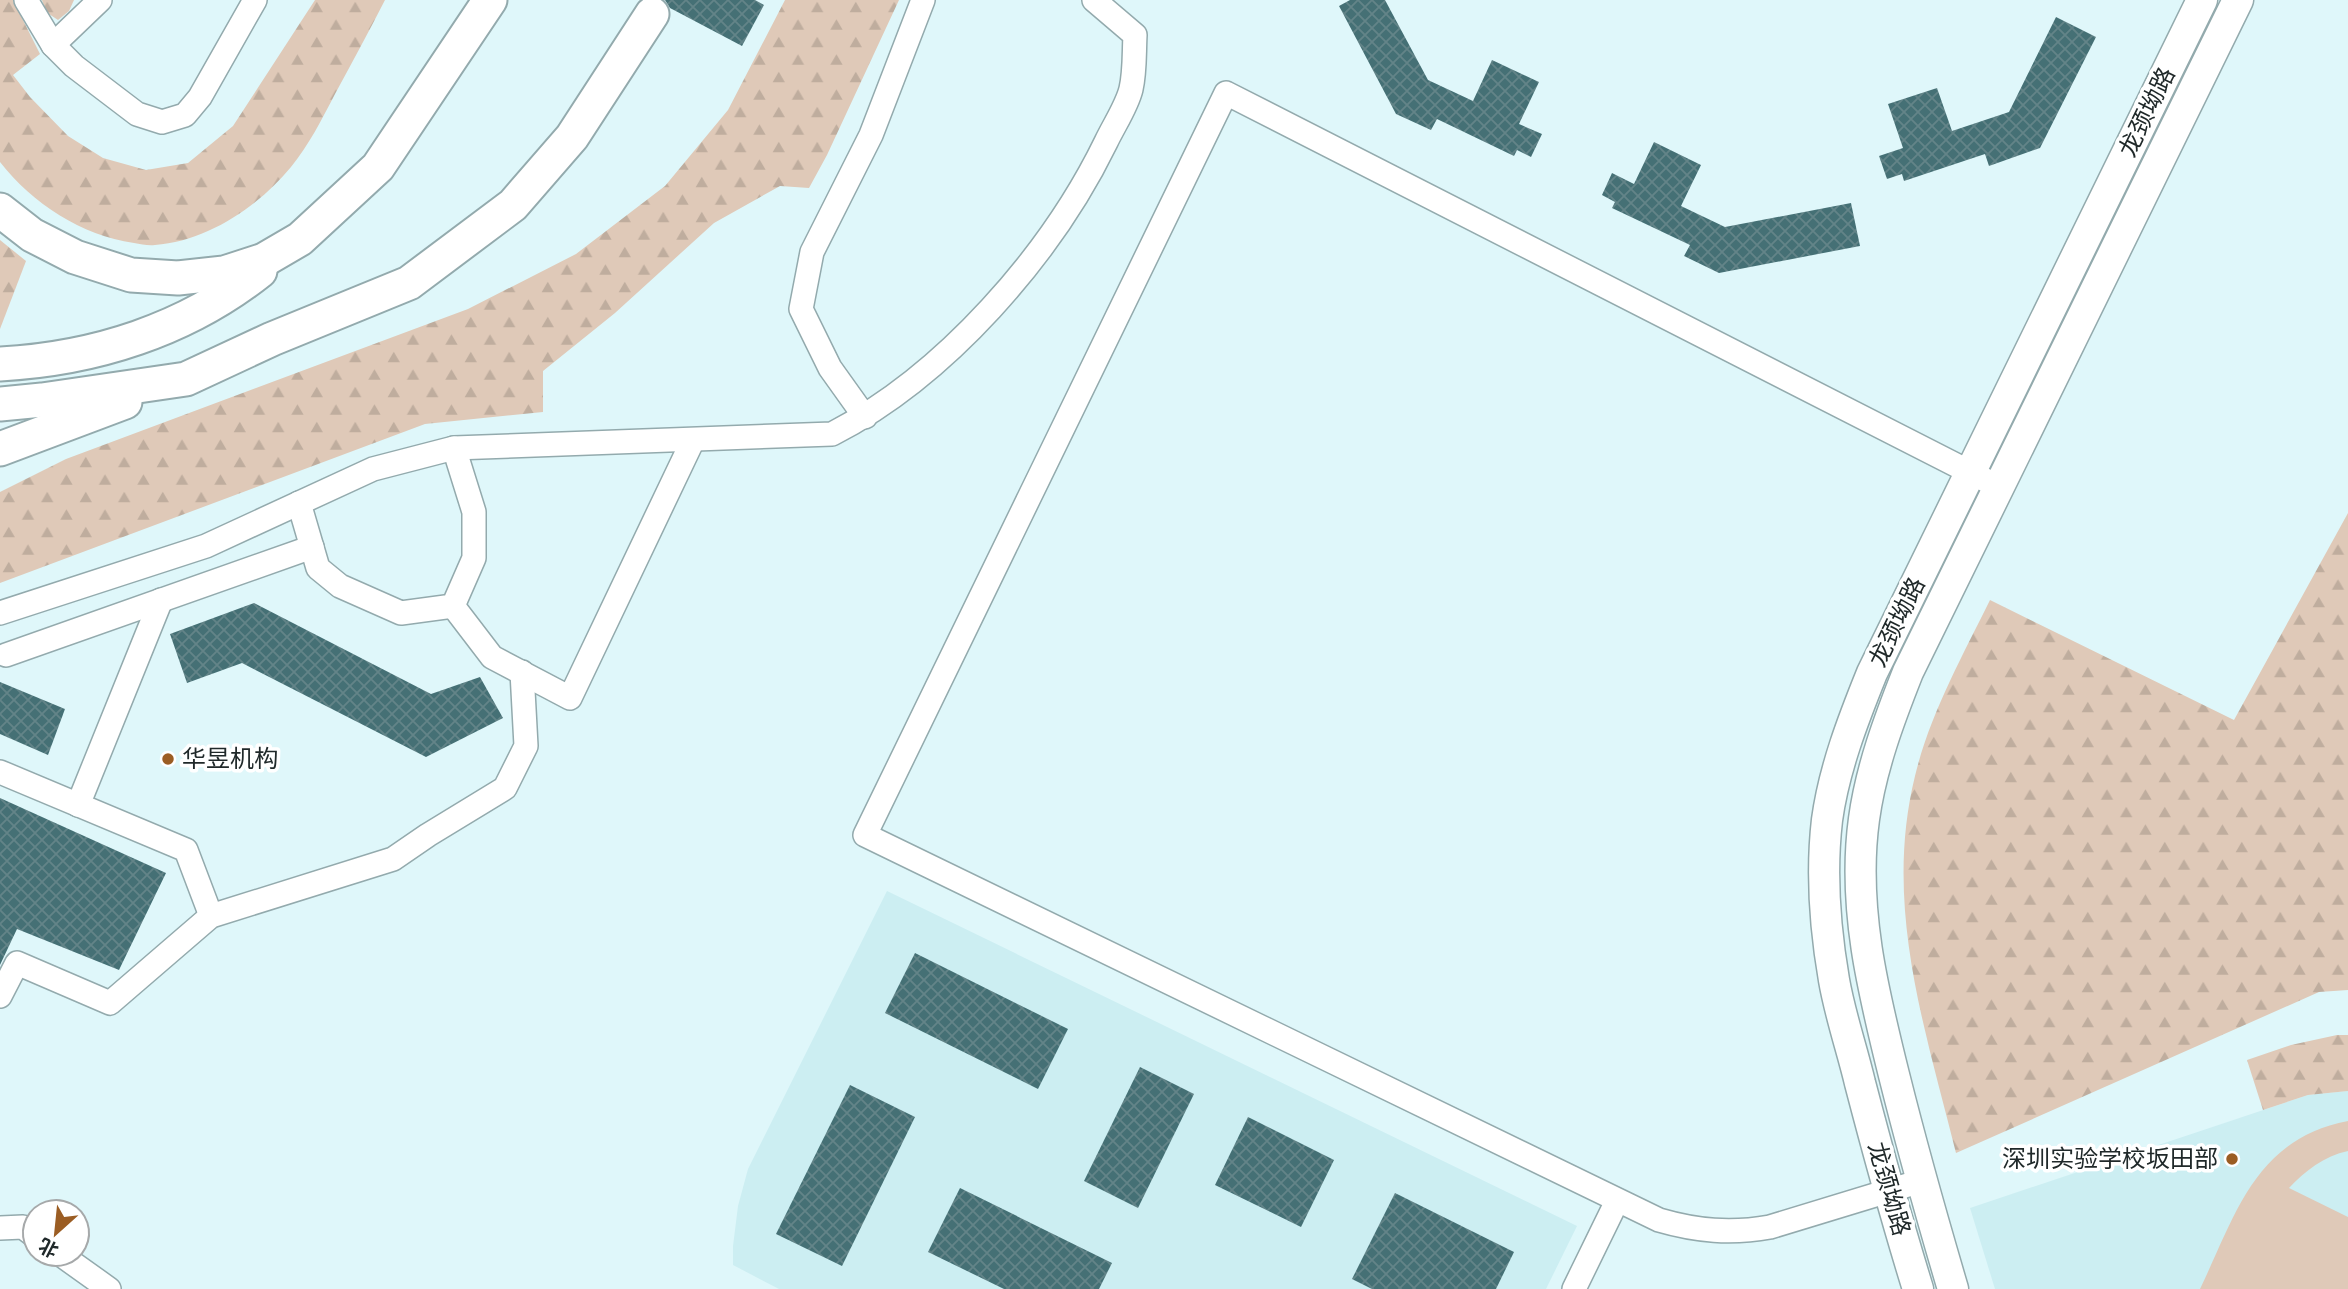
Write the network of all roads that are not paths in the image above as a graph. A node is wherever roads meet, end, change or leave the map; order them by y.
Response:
1 (26, 0) edge
2 (100, 0) edge
3 (255, 0) edge
4 (489, 0) edge
5 (923, 0) edge
6 (1094, 0) edge
7 (2202, 0) edge
8 (2238, 0) edge
9 (652, 14) dead end
10 (53, 45) junction
11 (0, 210) edge
12 (300, 239) junction
13 (0, 365) edge
14 (186, 379) junction
15 (0, 404) edge
16 (865, 417) junction
17 (693, 440) junction
18 (454, 448) junction
19 (0, 449) edge
20 (1970, 472) junction
21 (1999, 487) junction
22 (299, 503) junction
23 (312, 547) junction
24 (161, 600) junction
25 (453, 606) junction
26 (0, 613) edge
27 (6, 655) dead end
28 (522, 672) junction
29 (0, 772) edge
30 (78, 805) junction
31 (211, 916) junction
32 (0, 996) edge
33 (1921, 1181) junction
34 (1888, 1191) junction
35 (1617, 1201) junction
36 (21, 1227) edge
37 (0, 1228) edge
38 (80, 1268) edge
39 (110, 1289) edge
40 (1574, 1289) edge
41 (1918, 1289) edge
42 (1953, 1289) edge

1 - 10 street
2 - 10 street
3 - 10 street
4 - 12 highway
5 - 16 street
6 - 16 street
7 - 20 main road, 龙颈坳路
8 - 21 main road, 龙颈坳路
9 - 14 highway
11 - 12 highway
12 - 13 highway
14 - 15 highway
14 - 19 highway
16 - 17 street
17 - 18 street
17 - 28 street
18 - 22 street
18 - 25 street
20 - 21 street
20 - 34 main road, 龙颈坳路
20 - 35 street
21 - 33 main road, 龙颈坳路
22 - 23 street
22 - 26 street
23 - 24 street
23 - 25 street
24 - 27 street
24 - 30 street
25 - 28 street
28 - 31 street
29 - 30 street
30 - 31 street
31 - 32 street
33 - 34 street
33 - 42 main road, 龙颈坳路
34 - 35 street
34 - 41 main road, 龙颈坳路
35 - 40 street
36 - 37 street
38 - 39 street

